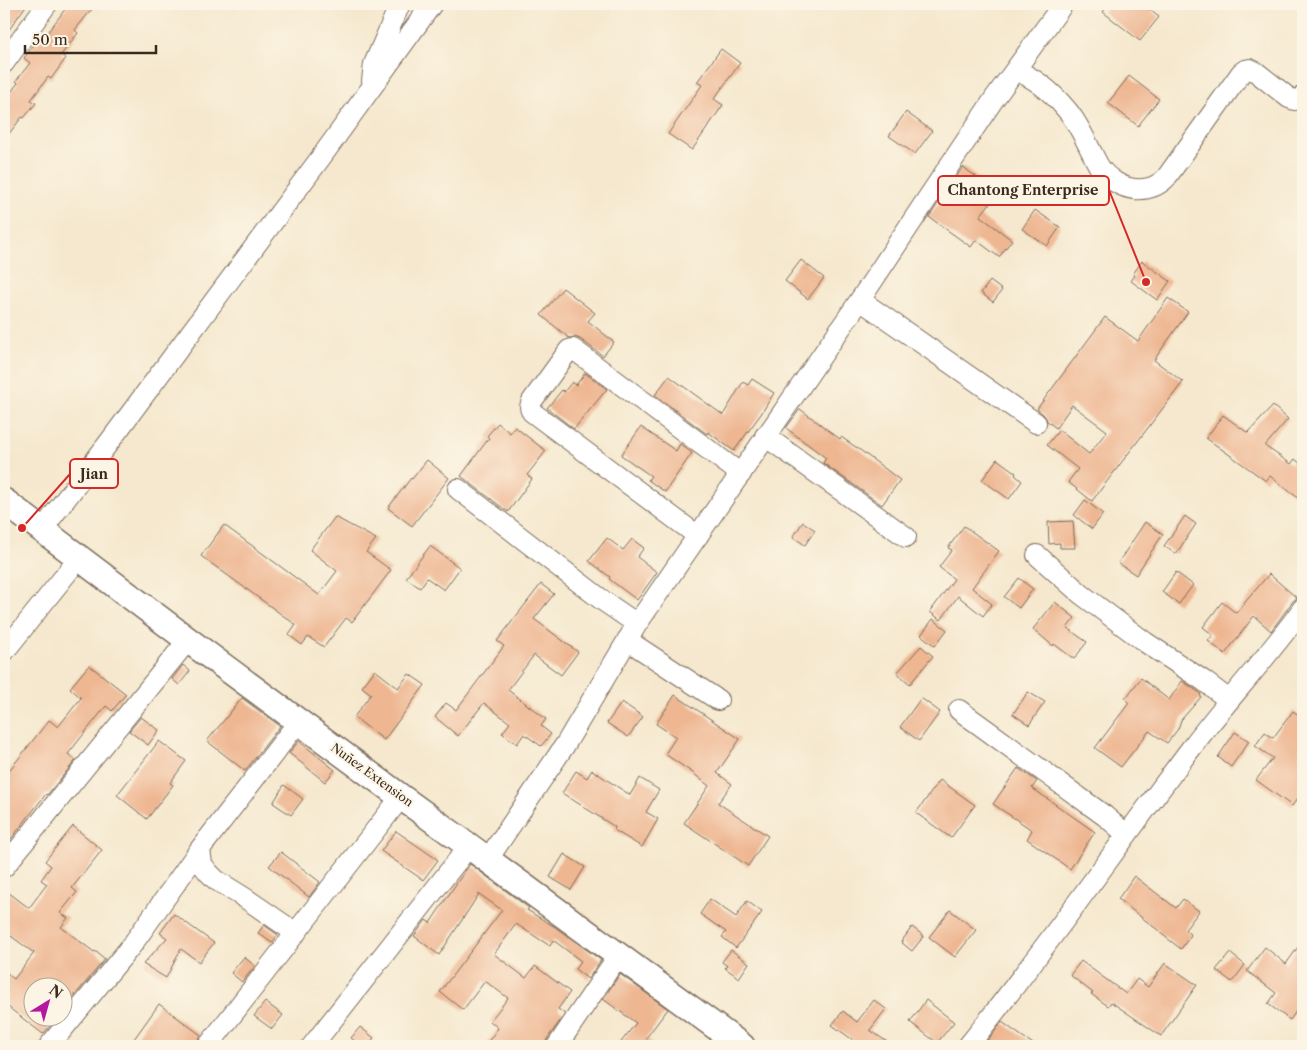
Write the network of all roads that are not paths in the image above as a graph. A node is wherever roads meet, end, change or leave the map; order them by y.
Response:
1 (47, 4) edge
2 (400, 4) edge
3 (432, 4) edge
4 (1063, 4) edge
5 (4, 63) edge
6 (1015, 70) junction
7 (371, 88) junction
8 (1303, 96) edge
9 (860, 300) junction
10 (1036, 422) dead end
11 (765, 436) junction
12 (741, 474) junction
13 (458, 489) dead end
14 (4, 501) edge
15 (42, 530) junction
16 (698, 536) junction
17 (906, 537) dead end
18 (1037, 555) dead end
19 (79, 558) junction
20 (1303, 608) edge
21 (632, 632) junction
22 (188, 640) junction
23 (4, 652) edge
24 (718, 700) dead end
25 (1229, 700) junction
26 (959, 710) dead end
27 (299, 721) junction
28 (401, 797) junction
29 (1126, 834) junction
30 (200, 849) junction
31 (479, 853) junction
32 (4, 867) edge
33 (296, 933) junction
34 (618, 956) junction
35 (49, 1046) edge
36 (208, 1046) edge
37 (312, 1046) edge
38 (558, 1046) edge
39 (742, 1046) edge
40 (968, 1046) edge

1 - 5 street
2 - 7 street
3 - 7 street
4 - 6 street
6 - 8 street
6 - 9 street
7 - 15 street
9 - 10 street
9 - 11 street
11 - 12 street
11 - 17 street
12 - 16 street
12 - 16 street
13 - 21 street
14 - 15 street, Nuñez Extension
15 - 19 street, Nuñez Extension
16 - 21 street
18 - 25 street
19 - 22 street, Nuñez Extension
19 - 23 street
20 - 25 street
21 - 24 street
21 - 31 street
22 - 27 street, Nuñez Extension
22 - 32 street
25 - 29 street
26 - 29 street
27 - 28 street, Nuñez Extension
27 - 30 street
28 - 31 street, Nuñez Extension
28 - 33 street
29 - 40 street
30 - 33 street
30 - 35 street
31 - 34 street, Nuñez Extension
31 - 37 street
33 - 36 street
34 - 38 street
34 - 39 street, Nuñez Extension

